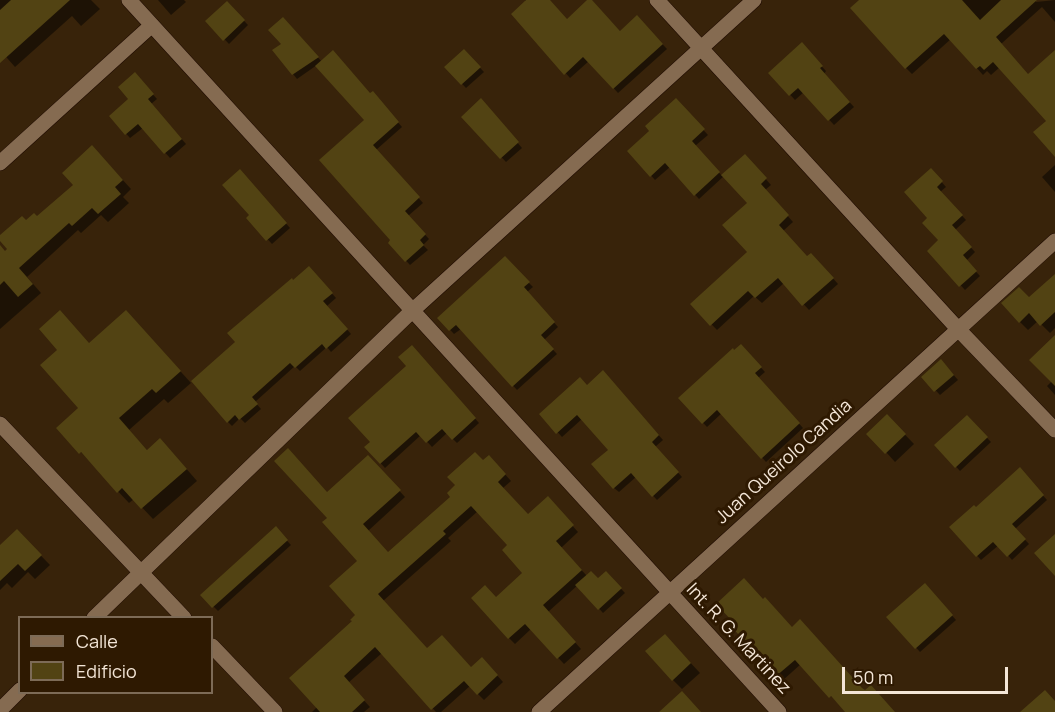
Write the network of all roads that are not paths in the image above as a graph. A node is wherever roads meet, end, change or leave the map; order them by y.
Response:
1 (129, 0) edge
2 (657, 0) edge
3 (754, 0) edge
4 (152, 25) junction
5 (702, 47) junction
6 (0, 163) edge
7 (1055, 241) edge
8 (412, 311) junction
9 (958, 329) junction
10 (0, 424) edge
11 (1055, 430) edge
12 (140, 572) junction
13 (669, 593) junction
14 (96, 616) edge
15 (182, 616) edge
16 (213, 647) edge
17 (18, 692) edge
18 (0, 710) edge
19 (275, 712) edge
20 (539, 712) edge
21 (779, 712) edge

1 - 4 street, Int. R. G. Martinez
2 - 5 street
3 - 5 street
4 - 6 street
4 - 8 street, Int. R. G. Martinez
5 - 8 street
5 - 9 street
7 - 9 street, Juan Queirolo Candia
8 - 12 street
8 - 13 street, Int. R. G. Martinez
9 - 11 street
9 - 13 street, Juan Queirolo Candia
10 - 12 street
12 - 14 street
12 - 15 street
13 - 20 street, Juan Queirolo Candia
13 - 21 street, Int. R. G. Martinez
16 - 19 street
17 - 18 street

